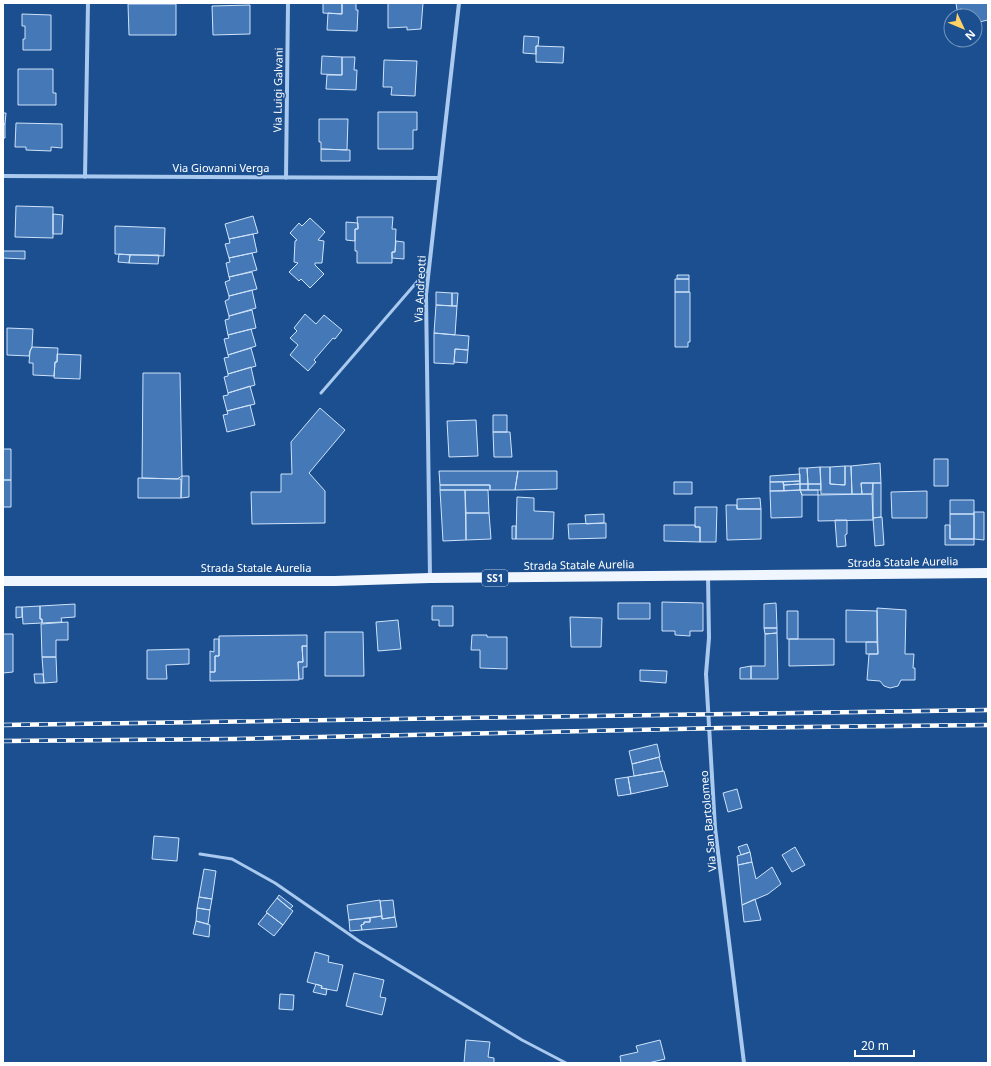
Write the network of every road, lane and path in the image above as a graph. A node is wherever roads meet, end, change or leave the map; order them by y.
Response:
1 (88, 3) edge
2 (288, 3) edge
3 (459, 3) edge
4 (3, 176) edge
5 (85, 176) junction
6 (286, 178) junction
7 (438, 178) junction
8 (429, 268) junction
9 (321, 394) dead end
10 (988, 573) edge
11 (708, 575) junction
12 (430, 578) junction
13 (3, 581) edge
14 (200, 854) dead end
15 (566, 1063) edge
16 (744, 1063) edge

1 - 5 street
2 - 6 street, Via Luigi Galvani
3 - 7 street, Via Andreotti
4 - 5 street, Via Giovanni Verga
5 - 6 street, Via Giovanni Verga
6 - 7 street, Via Giovanni Verga
7 - 8 street, Via Andreotti
8 - 9 lane
8 - 12 street, Via Andreotti
10 - 11 main road, Strada Statale Aurelia / SS1
11 - 12 main road, Strada Statale Aurelia / SS1
11 - 16 street, Via San Bartolomeo
12 - 13 main road, Strada Statale Aurelia / SS1
14 - 15 lane

